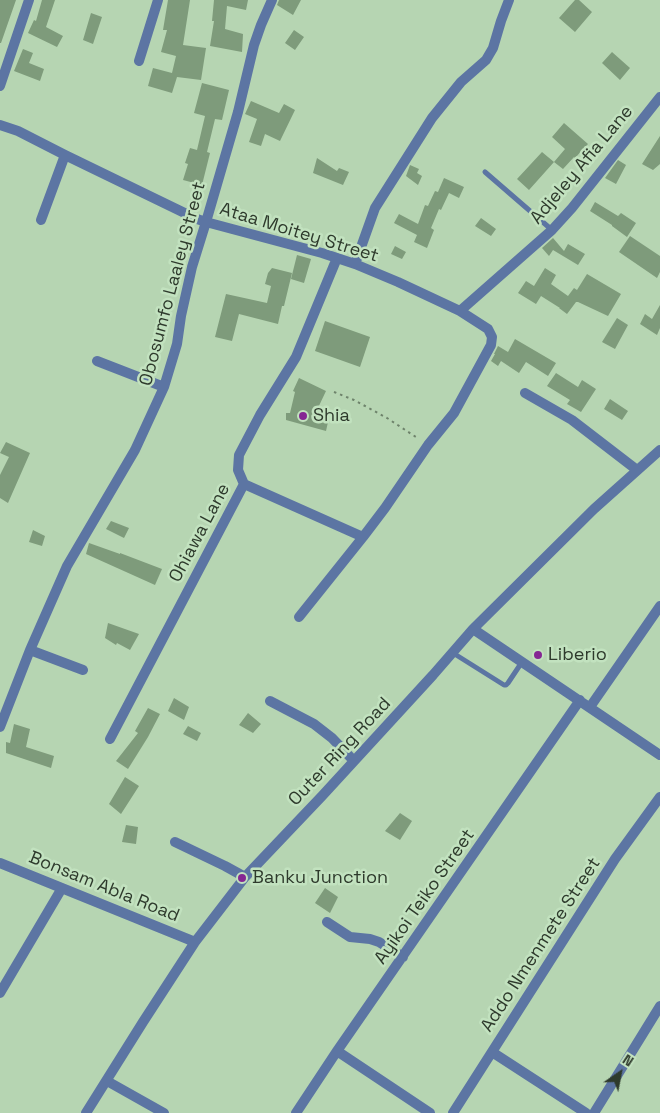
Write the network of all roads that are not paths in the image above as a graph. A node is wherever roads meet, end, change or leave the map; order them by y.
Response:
1 (29, 0) edge
2 (158, 0) edge
3 (272, 0) edge
4 (509, 0) edge
5 (139, 61) dead end
6 (0, 86) edge
7 (660, 97) edge
8 (0, 125) edge
9 (65, 155) junction
10 (485, 172) dead end
11 (41, 220) dead end
12 (206, 222) junction
13 (552, 230) junction
14 (337, 258) junction
15 (355, 264) junction
16 (460, 311) junction
17 (97, 361) dead end
18 (164, 387) junction
19 (525, 393) dead end
20 (660, 450) edge
21 (637, 470) junction
22 (244, 484) junction
23 (363, 537) junction
24 (660, 606) edge
25 (299, 617) dead end
26 (473, 629) junction
27 (30, 650) junction
28 (453, 652) junction
29 (522, 662) junction
30 (83, 670) dead end
31 (580, 700) junction
32 (270, 701) dead end
33 (590, 707) junction
34 (0, 727) edge
35 (110, 739) dead end
36 (660, 755) edge
37 (354, 761) junction
38 (660, 798) edge
39 (175, 842) dead end
40 (0, 863) edge
41 (245, 877) junction
42 (62, 888) junction
43 (327, 922) dead end
44 (195, 942) junction
45 (403, 957) junction
46 (0, 993) edge
47 (660, 1006) edge
48 (337, 1051) junction
49 (492, 1052) junction
50 (107, 1080) junction
51 (86, 1113) edge
52 (164, 1113) edge
53 (296, 1113) edge
54 (430, 1113) edge
55 (453, 1113) edge
56 (586, 1113) edge
57 (594, 1113) edge

1 - 6 street
2 - 5 street
3 - 12 street, Obosumfo Laaley Street
4 - 15 street
7 - 13 street, Adjeley Afia Lane
8 - 9 street, Ataa Moitey Street
9 - 11 street
9 - 12 street, Ataa Moitey Street
10 - 13 lane
12 - 14 street, Ataa Moitey Street
12 - 18 street, Obosumfo Laaley Street
13 - 16 street, Adjeley Afia Lane
14 - 15 street, Ataa Moitey Street
14 - 22 street, Ohiawa Lane
15 - 16 street, Ataa Moitey Street
16 - 23 street, Ataa Moitey Street
17 - 18 street
18 - 27 street, Obosumfo Laaley Street
19 - 21 street
20 - 21 street, Outer Ring Road
21 - 26 street, Outer Ring Road
22 - 23 street
22 - 35 street, Ohiawa Lane
23 - 25 street, Ataa Moitey Street
24 - 33 street
26 - 28 street, Outer Ring Road
26 - 29 street
27 - 30 street
27 - 34 street, Obosumfo Laaley Street
28 - 29 lane
28 - 37 street, Outer Ring Road
29 - 31 street
31 - 33 street
31 - 45 street, Ayikoi Teiko Street
32 - 37 street
33 - 36 street
37 - 41 street, Outer Ring Road
38 - 49 street, Addo Nmenmete Street
39 - 41 street
40 - 42 street, Bonsam Abla Road
41 - 44 street, Outer Ring Road
42 - 44 street, Bonsam Abla Road
42 - 46 street
43 - 45 street
44 - 50 street, Outer Ring Road
45 - 48 street, Ayikoi Teiko Street
47 - 57 street
48 - 53 street, Ayikoi Teiko Street
48 - 54 street
49 - 55 street, Addo Nmenmete Street
49 - 56 street
50 - 51 street, Outer Ring Road
50 - 52 street

